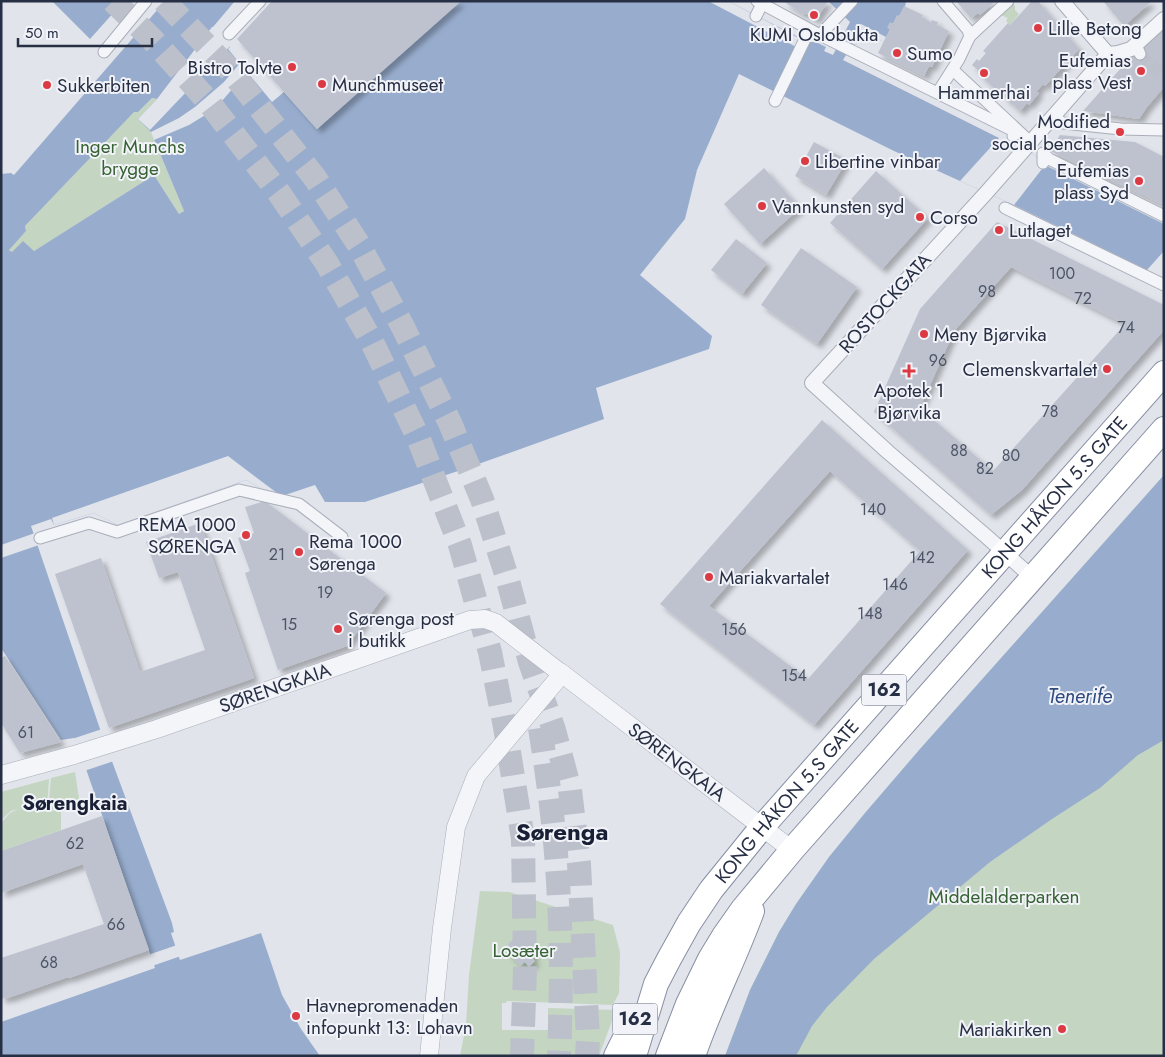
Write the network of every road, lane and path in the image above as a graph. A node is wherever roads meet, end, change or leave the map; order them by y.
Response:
1 (146, 1) edge
2 (260, 1) edge
3 (852, 1) edge
4 (943, 1) edge
5 (1008, 1) edge
6 (1062, 1) edge
7 (760, 2) edge
8 (756, 16) dead end
9 (1164, 19) edge
10 (230, 34) dead end
11 (820, 34) junction
12 (970, 36) junction
13 (104, 52) dead end
14 (1108, 54) junction
15 (953, 70) junction
16 (938, 92) junction
17 (775, 101) dead end
18 (1053, 118) junction
19 (1164, 130) edge
20 (1043, 162) dead end
21 (1005, 208) dead end
22 (1164, 216) edge
23 (1164, 285) edge
24 (1164, 373) edge
25 (1164, 430) edge
26 (342, 537) dead end
27 (40, 538) dead end
28 (1005, 553) junction
29 (1033, 578) junction
30 (561, 673) junction
31 (1, 775) edge
32 (762, 827) junction
33 (792, 850) junction
34 (760, 890) junction
35 (656, 984) junction
36 (428, 1056) edge
37 (616, 1056) edge
38 (634, 1056) edge
39 (668, 1056) edge
40 (694, 1056) edge

1 - 13 street
2 - 10 street
3 - 11 street
4 - 12 street
5 - 12 street
6 - 14 street
7 - 8 street
7 - 11 street
9 - 14 street
11 - 16 street
11 - 17 street
12 - 15 street
14 - 18 street, ROSTOCKGATA
15 - 16 street
15 - 16 street
18 - 19 street
18 - 28 street, ROSTOCKGATA
20 - 22 street
21 - 23 street
24 - 28 highway, KONG HÅKON 5.S GATE / 162
25 - 29 highway, KONG HÅKON 5.S GATE / 162
26 - 27 street
28 - 29 street, ROSTOCKGATA
28 - 32 highway, KONG HÅKON 5.S GATE / 162
29 - 33 highway, KONG HÅKON 5.S GATE / 162
30 - 31 street, SØRENGKAIA
30 - 32 street, SØRENGKAIA
30 - 36 street
32 - 33 street, SØRENGKAIA
32 - 35 highway, KONG HÅKON 5.S GATE / 162
33 - 34 highway, KONG HÅKON 5.S GATE / 162
34 - 39 highway, KONG HÅKON 5.S GATE / 162
34 - 40 highway, 162
35 - 37 highway, 162
35 - 38 highway, KONG HÅKON 5.S GATE / 162

